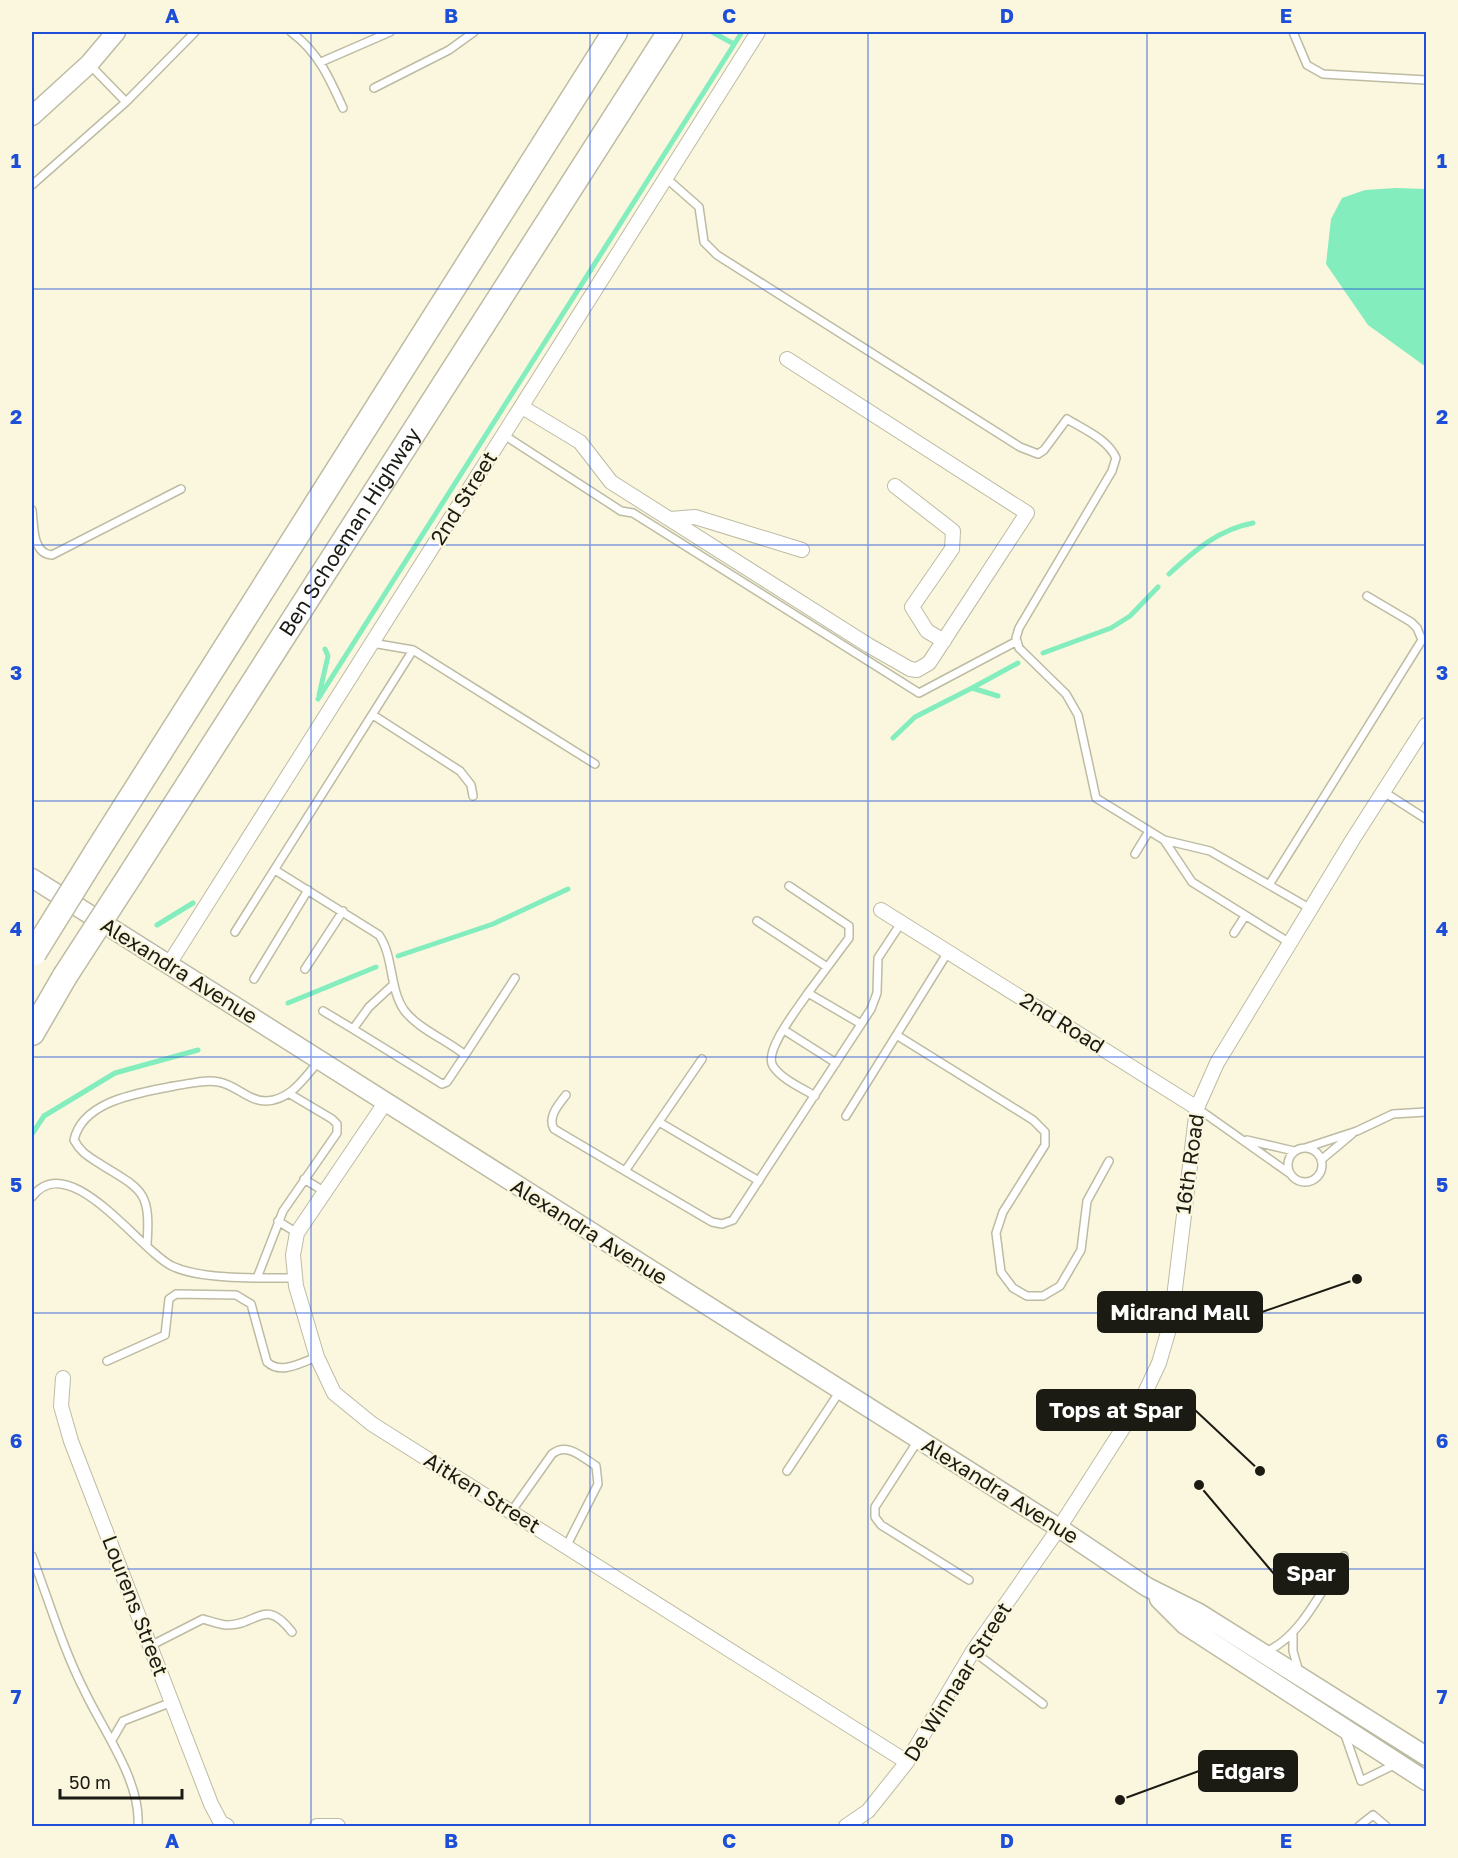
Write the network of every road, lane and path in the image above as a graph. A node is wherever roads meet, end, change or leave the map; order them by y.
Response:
1 (116, 32) edge
2 (195, 32) edge
3 (390, 32) edge
4 (474, 32) edge
5 (615, 32) edge
6 (670, 32) edge
7 (758, 32) edge
8 (1293, 32) edge
9 (297, 33) edge
10 (321, 62) junction
11 (89, 64) junction
12 (1426, 80) edge
13 (374, 88) dead end
14 (126, 102) junction
15 (342, 108) dead end
16 (32, 116) edge
17 (666, 178) junction
18 (32, 185) edge
19 (787, 359) dead end
20 (522, 407) junction
21 (504, 435) junction
22 (895, 486) dead end
23 (181, 489) dead end
24 (32, 510) edge
25 (670, 519) junction
26 (802, 550) dead end
27 (1367, 596) dead end
28 (944, 641) junction
29 (1017, 641) junction
30 (372, 643) junction
31 (413, 650) junction
32 (373, 715) junction
33 (1426, 725) edge
34 (595, 764) dead end
35 (1384, 792) junction
36 (473, 796) dead end
37 (1426, 819) edge
38 (1149, 831) junction
39 (1164, 840) junction
40 (1135, 854) dead end
41 (275, 870) junction
42 (32, 878) edge
43 (1269, 885) junction
44 (789, 886) dead end
45 (308, 890) junction
46 (1311, 909) junction
47 (881, 910) dead end
48 (343, 911) junction
49 (1245, 916) junction
50 (757, 921) dead end
51 (901, 923) junction
52 (235, 932) dead end
53 (1234, 933) dead end
54 (1290, 944) junction
55 (948, 952) junction
56 (33, 956) edge
57 (169, 964) junction
58 (827, 967) junction
59 (305, 969) dead end
60 (515, 978) dead end
61 (254, 979) dead end
62 (394, 984) junction
63 (808, 993) junction
64 (323, 1011) dead end
65 (861, 1024) junction
66 (353, 1029) junction
67 (784, 1030) junction
68 (32, 1033) edge
69 (898, 1036) junction
70 (465, 1055) junction
71 (702, 1059) dead end
72 (319, 1061) junction
73 (836, 1063) junction
74 (290, 1094) junction
75 (566, 1095) dead end
76 (815, 1096) junction
77 (385, 1103) junction
78 (1197, 1108) junction
79 (1426, 1112) edge
80 (846, 1116) dead end
81 (659, 1122) junction
82 (1357, 1131) junction
83 (1241, 1138) junction
84 (1305, 1148) junction
85 (1294, 1151) junction
86 (1321, 1160) junction
87 (1109, 1161) dead end
88 (625, 1171) junction
89 (1289, 1173) junction
90 (304, 1179) junction
91 (759, 1181) junction
92 (325, 1193) junction
93 (32, 1197) edge
94 (278, 1221) junction
95 (297, 1233) junction
96 (147, 1244) junction
97 (257, 1278) junction
98 (295, 1278) junction
99 (316, 1357) junction
100 (108, 1361) dead end
101 (63, 1378) dead end
102 (841, 1390) junction
103 (919, 1440) junction
104 (787, 1471) dead end
105 (511, 1512) junction
106 (1059, 1528) junction
107 (566, 1546) junction
108 (32, 1556) edge
109 (1344, 1556) dead end
110 (969, 1580) dead end
111 (1146, 1587) junction
112 (292, 1632) dead end
113 (1293, 1634) junction
114 (150, 1646) junction
115 (974, 1651) junction
116 (1263, 1653) junction
117 (1300, 1676) junction
118 (172, 1702) junction
119 (1043, 1704) dead end
120 (1342, 1726) junction
121 (112, 1740) junction
122 (1426, 1756) edge
123 (907, 1762) junction
124 (1398, 1762) junction
125 (1423, 1782) edge
126 (138, 1827) edge
127 (227, 1827) edge
128 (317, 1827) edge
129 (338, 1827) edge
130 (846, 1827) edge
131 (1359, 1827) edge
132 (1386, 1827) edge

1 - 11 main road
2 - 14 lane
3 - 10 lane
4 - 13 lane
5 - 56 highway, Ben Schoeman Highway, bridge
6 - 68 highway, Ben Schoeman Highway, bridge
7 - 17 street, 2nd Street
8 - 12 lane
9 - 10 lane
10 - 15 lane
11 - 14 lane
11 - 16 main road
14 - 18 lane
17 - 20 street, 2nd Street
17 - 29 lane
19 - 28 street
20 - 21 street, 2nd Street
20 - 25 street
21 - 29 lane
21 - 30 street, 2nd Street
22 - 28 street
23 - 24 lane
25 - 26 street
25 - 28 street
27 - 43 lane
29 - 38 lane
30 - 31 lane
30 - 57 street, 2nd Street
31 - 32 lane
31 - 34 lane
32 - 36 lane
32 - 41 lane
33 - 35 street, 16th Road
35 - 37 lane
35 - 46 street, 16th Road
38 - 39 lane
38 - 40 lane
39 - 43 lane
39 - 49 lane
41 - 45 lane
41 - 52 lane
42 - 57 main road, Alexandra Avenue
43 - 46 lane
44 - 58 lane
45 - 48 lane
45 - 61 lane
46 - 54 street, 16th Road
47 - 51 street, 2nd Road
48 - 59 lane
48 - 62 lane
49 - 53 lane
49 - 54 lane
50 - 58 lane
51 - 55 street, 2nd Road
51 - 65 lane
54 - 78 street, 16th Road
55 - 69 lane
55 - 78 street, 2nd Road
57 - 72 main road, Alexandra Avenue
58 - 63 lane
60 - 70 lane
62 - 66 lane
62 - 70 lane
63 - 65 lane
63 - 67 lane
64 - 66 lane
65 - 73 lane
66 - 70 lane
67 - 73 lane
67 - 76 lane
69 - 80 lane
69 - 87 lane
71 - 81 lane
72 - 74 lane
72 - 77 main road, Alexandra Avenue
73 - 76 lane
74 - 90 lane
74 - 96 lane
75 - 88 lane
76 - 91 lane
77 - 92 street, Aitken Street
77 - 102 main road, Alexandra Avenue
78 - 83 lane, 2nd Road
78 - 106 street, 16th Road
79 - 82 lane
81 - 88 lane
81 - 91 lane
82 - 84 lane
82 - 86 lane
83 - 85 lane, 2nd Road
83 - 89 lane, 2nd Road
84 - 85 lane
84 - 86 lane
85 - 89 lane
86 - 89 lane
88 - 91 lane
90 - 92 lane
90 - 94 lane
92 - 95 street, Aitken Street
93 - 96 lane
94 - 95 lane
94 - 97 lane
95 - 98 street, Aitken Street
96 - 97 lane
97 - 98 lane
98 - 99 street, Aitken Street
99 - 100 lane
99 - 105 street, Aitken Street
101 - 114 street, Lourens Street
102 - 103 main road, Alexandra Avenue
102 - 104 lane
103 - 106 main road, Alexandra Avenue
103 - 110 lane
105 - 107 street, Aitken Street
105 - 107 lane
106 - 111 main road, Alexandra Avenue
106 - 115 street, De Winnaar Street
107 - 123 street, Aitken Street
108 - 121 lane
109 - 113 lane
111 - 116 main road, Alexandra Avenue
111 - 120 main road, Alexandra Avenue
112 - 114 lane
113 - 116 lane
113 - 117 lane
114 - 118 street, Lourens Street
115 - 119 lane
115 - 123 street, De Winnaar Street
116 - 117 main road, Alexandra Avenue
117 - 122 main road, Alexandra Avenue
118 - 121 lane
118 - 127 street, Lourens Street
120 - 124 main road, Alexandra Avenue
120 - 124 lane
121 - 126 lane
123 - 130 street, De Winnaar Street
124 - 125 main road, Alexandra Avenue
128 - 129 street
131 - 132 lane

